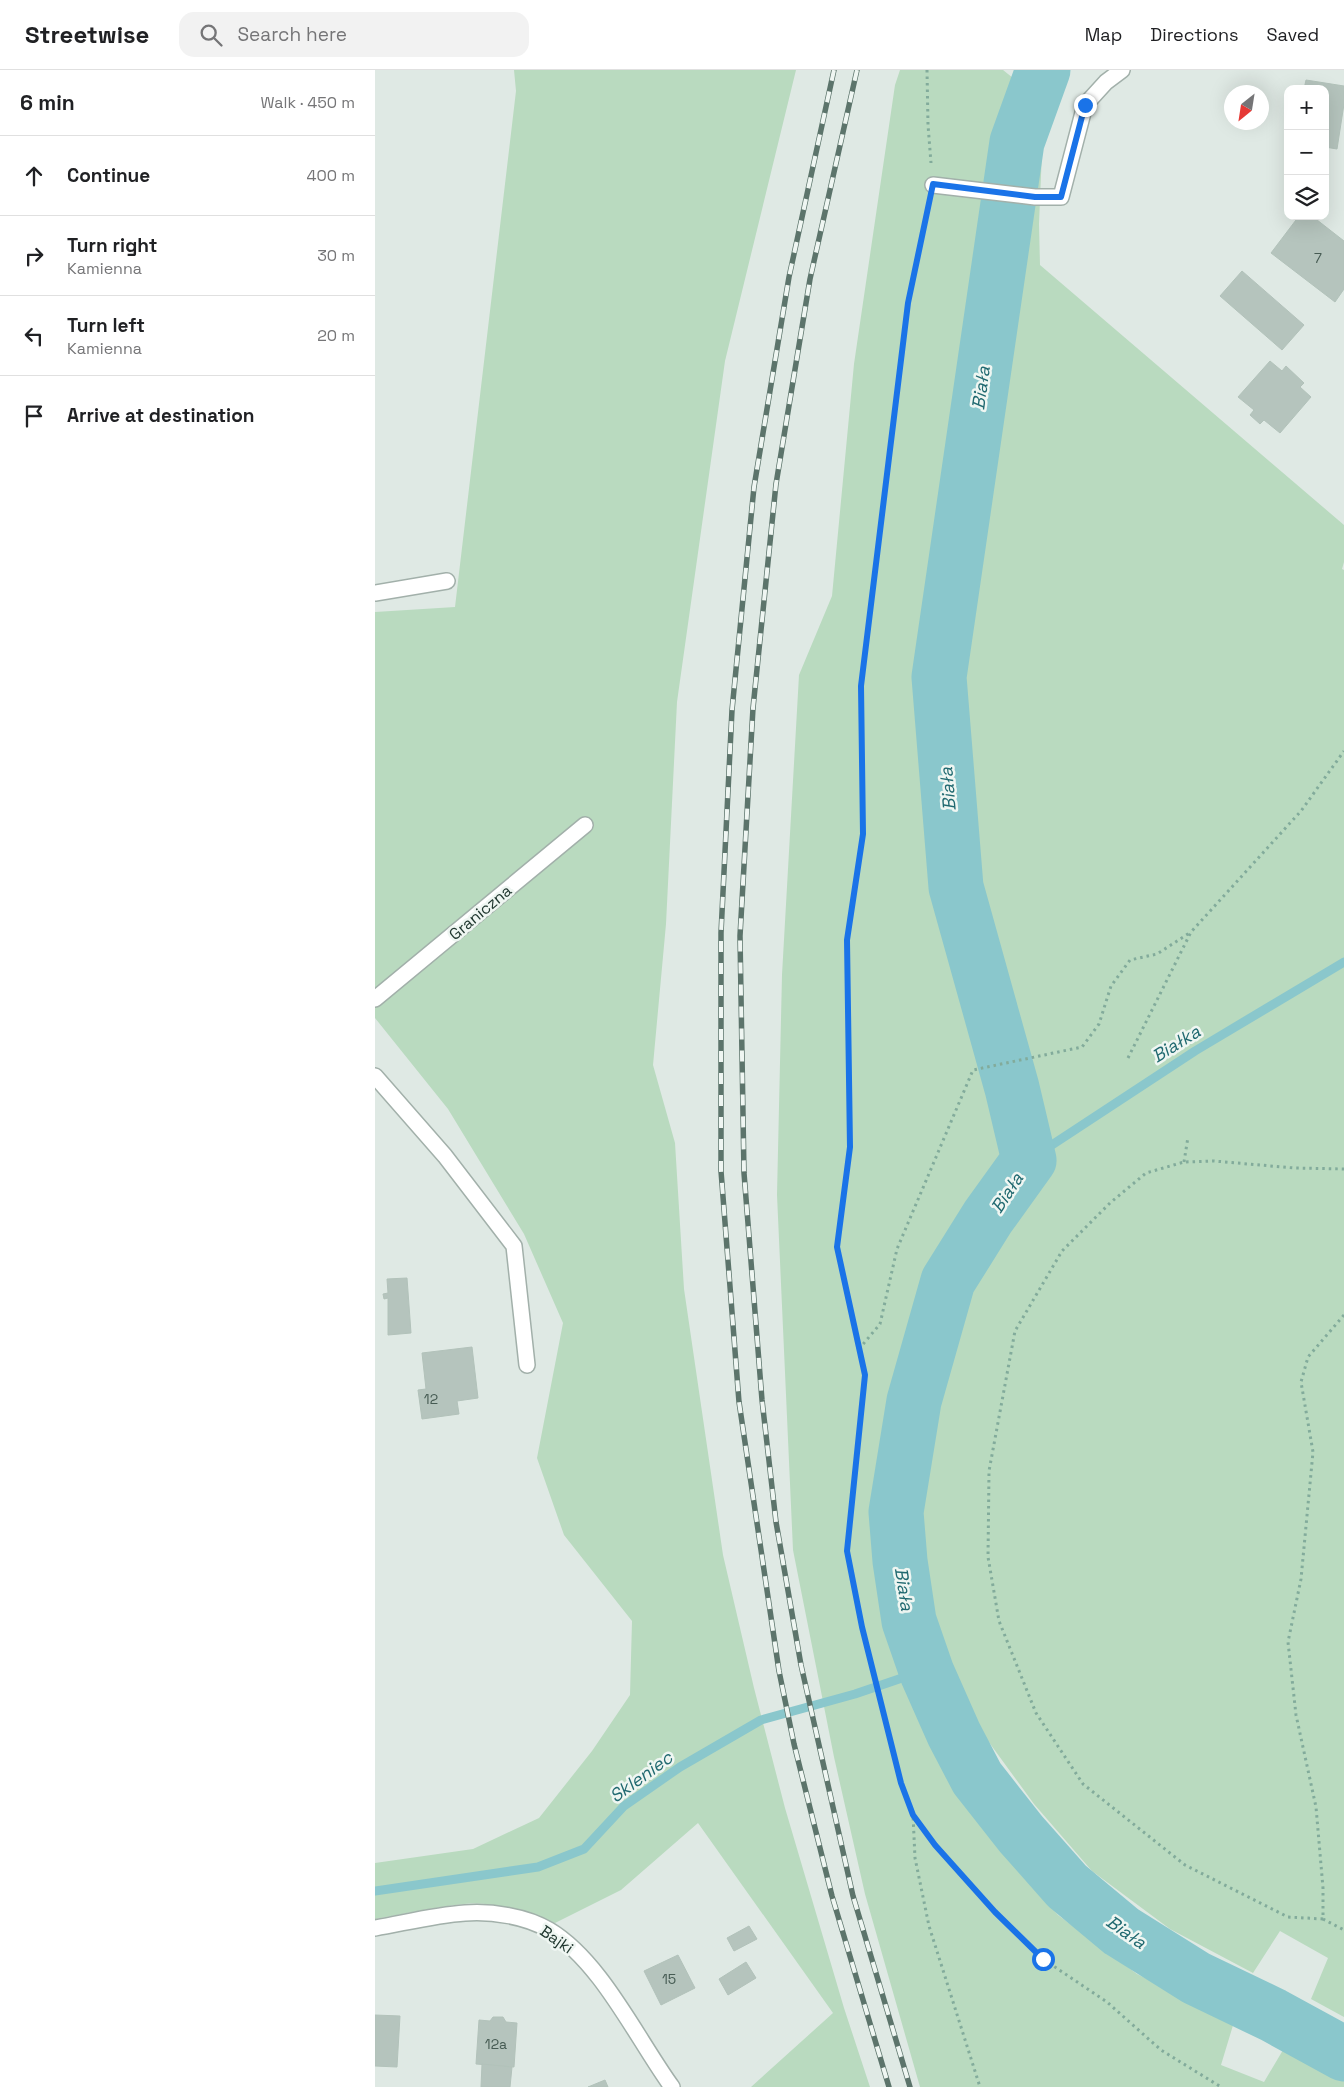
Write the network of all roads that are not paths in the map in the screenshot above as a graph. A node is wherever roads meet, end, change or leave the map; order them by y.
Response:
1 (1121, 70) edge
2 (933, 184) road end
3 (447, 581) dead end
4 (375, 593) edge
5 (585, 825) dead end
6 (375, 1000) edge
7 (375, 1076) edge
8 (527, 1365) dead end
9 (375, 1928) edge
10 (673, 2087) edge

1 - 2 street
3 - 4 street
5 - 6 street, Graniczna
7 - 8 street
9 - 10 street, Bajki

